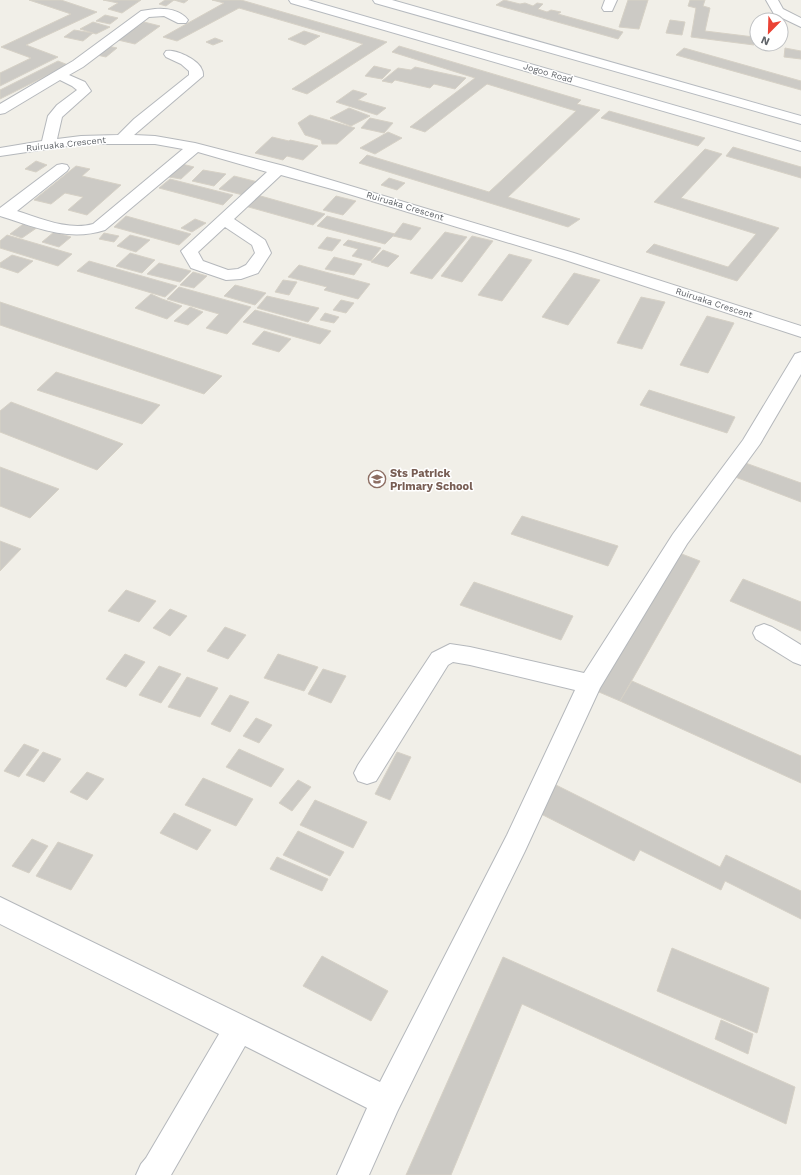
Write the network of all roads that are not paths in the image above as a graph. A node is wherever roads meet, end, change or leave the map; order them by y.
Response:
1 (295, 0) edge
2 (379, 0) edge
3 (772, 0) edge
4 (182, 20) dead end
5 (801, 23) edge
6 (171, 54) dead end
7 (59, 76) junction
8 (685, 87) junction
9 (663, 107) junction
10 (0, 110) edge
11 (801, 120) edge
12 (122, 139) junction
13 (48, 145) junction
14 (195, 147) junction
15 (801, 147) edge
16 (0, 152) edge
17 (62, 168) dead end
18 (279, 169) junction
19 (2, 212) edge
20 (224, 219) dead end
21 (801, 332) edge
22 (801, 358) edge
23 (764, 633) dead end
24 (801, 656) edge
25 (590, 684) junction
26 (367, 773) dead end
27 (0, 910) edge
28 (239, 1028) junction
29 (386, 1101) junction
30 (152, 1175) edge
31 (353, 1175) edge

1 - 9 street, Jogoo Road
2 - 8 street
3 - 5 street
4 - 7 street
6 - 12 street
7 - 10 street
7 - 13 street
8 - 9 street
8 - 11 street
9 - 15 street, Jogoo Road
12 - 13 street, Ruiruaka Crescent
12 - 14 street, Ruiruaka Crescent
13 - 16 street, Ruiruaka Crescent
14 - 18 street, Ruiruaka Crescent
14 - 19 street
17 - 19 street
18 - 20 street
18 - 21 street, Ruiruaka Crescent
22 - 25 street
23 - 24 street
25 - 26 street
25 - 29 street
27 - 28 street
28 - 29 street
28 - 30 street
29 - 31 street

